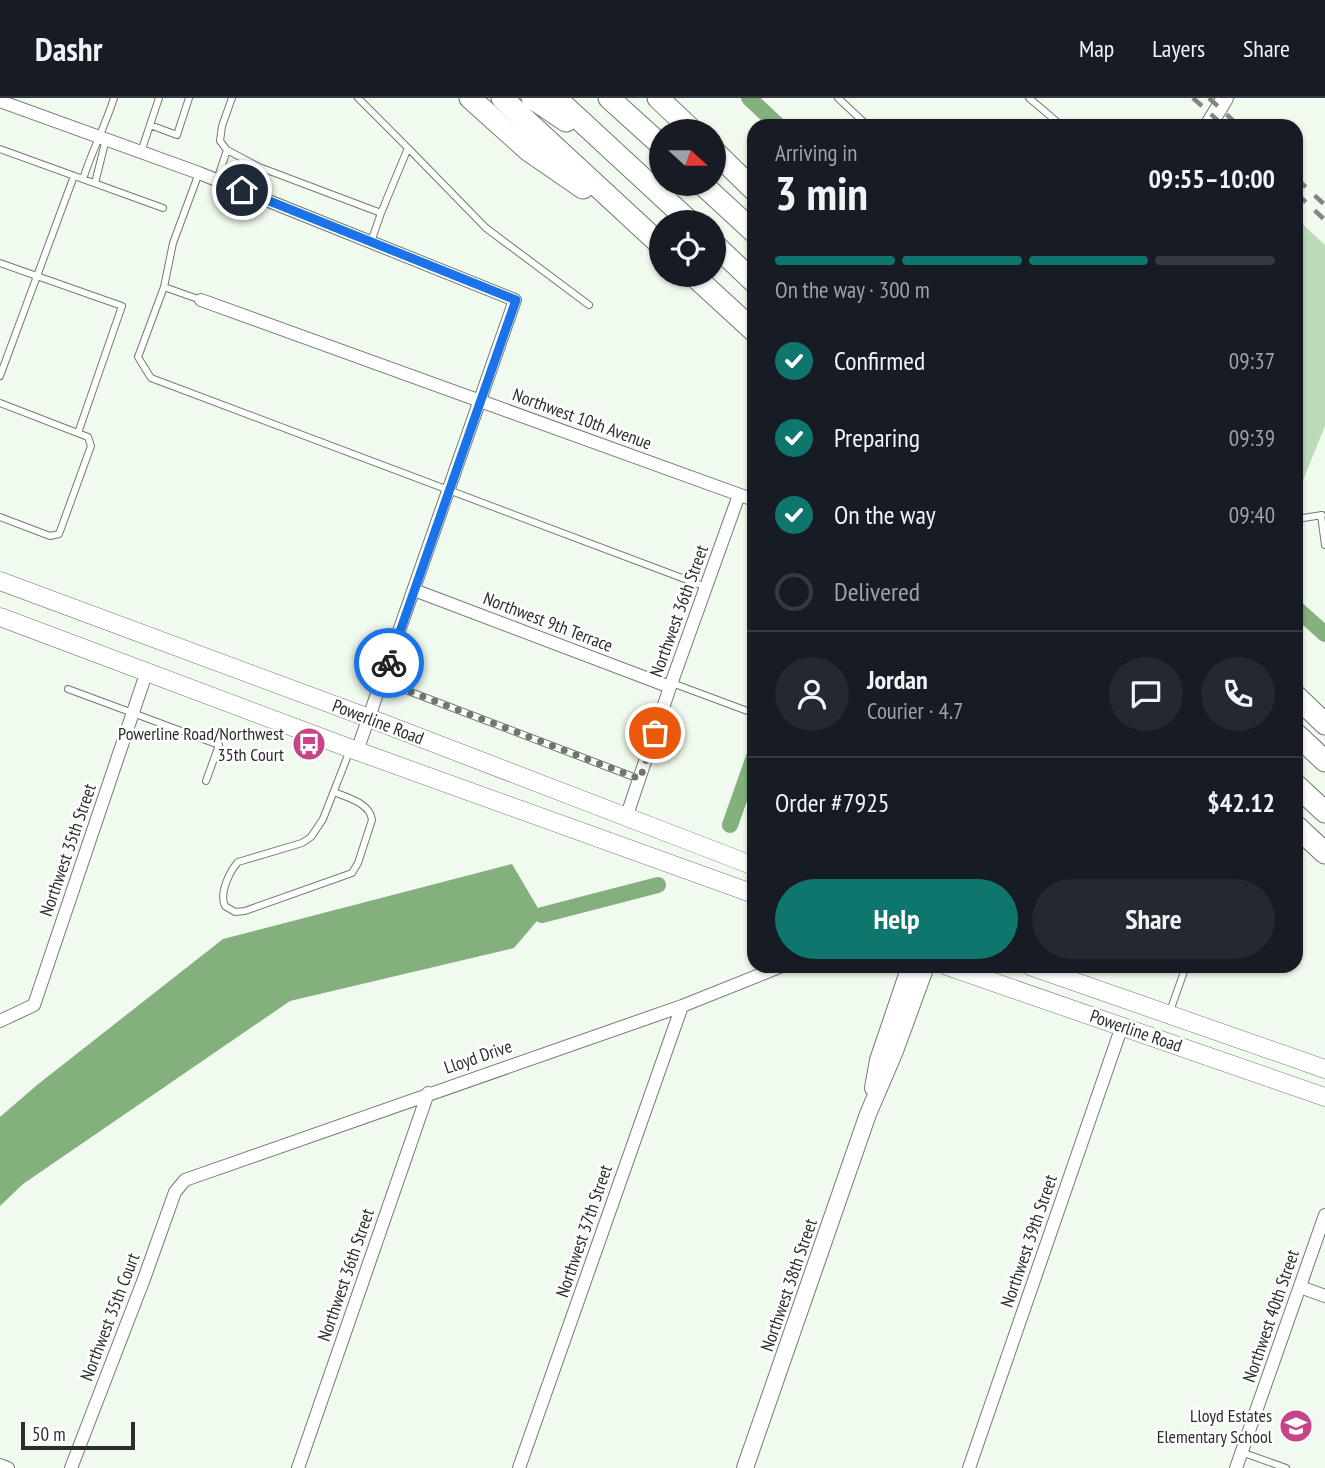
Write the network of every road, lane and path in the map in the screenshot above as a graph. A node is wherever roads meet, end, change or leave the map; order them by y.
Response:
1 (113, 98) edge
2 (159, 98) edge
3 (189, 98) edge
4 (232, 98) edge
5 (358, 98) edge
6 (470, 98) edge
7 (502, 98) edge
8 (532, 98) edge
9 (556, 98) edge
10 (609, 98) edge
11 (657, 98) edge
12 (838, 98) edge
13 (1029, 98) edge
14 (1225, 98) edge
15 (0, 101) edge
16 (680, 119) edge
17 (860, 119) edge
18 (1054, 119) edge
19 (1212, 119) edge
20 (150, 125) junction
21 (649, 134) edge
22 (102, 138) junction
23 (408, 148) junction
24 (0, 149) edge
25 (227, 150) junction
26 (141, 152) junction
27 (625, 162) junction
28 (726, 163) edge
29 (199, 173) junction
30 (74, 176) junction
31 (83, 179) junction
32 (217, 180) junction
33 (95, 183) junction
34 (747, 183) edge
35 (715, 196) edge
36 (163, 208) dead end
37 (677, 210) edge
38 (381, 213) junction
39 (747, 226) edge
40 (641, 227) junction
41 (649, 234) edge
42 (371, 242) junction
43 (726, 255) edge
44 (0, 263) edge
45 (747, 275) edge
46 (36, 276) junction
47 (164, 287) junction
48 (706, 287) edge
49 (201, 300) joint
50 (589, 306) dead end
51 (747, 325) edge
52 (0, 376) edge
53 (479, 401) junction
54 (0, 403) edge
55 (78, 433) junction
56 (448, 491) junction
57 (739, 495) junction
58 (747, 498) edge
59 (1323, 514) edge
60 (0, 517) edge
61 (1303, 518) edge
62 (1325, 545) edge
63 (0, 581) edge
64 (706, 587) junction
65 (414, 590) junction
66 (0, 617) edge
67 (147, 671) junction
68 (382, 681) junction
69 (671, 685) junction
70 (68, 689) dead end
71 (1303, 703) edge
72 (747, 711) edge
73 (132, 713) junction
74 (369, 719) junction
75 (1325, 724) edge
76 (1303, 741) edge
77 (354, 749) junction
78 (1325, 761) edge
79 (640, 779) junction
80 (206, 781) dead end
81 (334, 792) junction
82 (1303, 792) edge
83 (1325, 812) edge
84 (626, 818) junction
85 (1303, 833) edge
86 (1325, 853) edge
87 (747, 863) edge
88 (747, 891) edge
89 (764, 973) edge
90 (908, 973) edge
91 (923, 973) edge
92 (967, 973) edge
93 (1050, 973) edge
94 (1183, 973) edge
95 (682, 1006) junction
96 (1169, 1014) junction
97 (0, 1021) edge
98 (1122, 1026) junction
99 (1325, 1069) edge
100 (1281, 1081) junction
101 (1325, 1083) edge
102 (428, 1093) junction
103 (1325, 1097) edge
104 (868, 1114) junction
105 (185, 1180) joint
106 (1325, 1215) edge
107 (1300, 1287) junction
108 (1325, 1296) edge
109 (1241, 1452) junction
110 (0, 1465) edge
111 (8, 1468) edge
112 (71, 1468) edge
113 (298, 1468) edge
114 (519, 1468) edge
115 (745, 1468) edge
116 (970, 1468) edge
117 (1236, 1468) edge
118 (1286, 1468) edge

1 - 22 lane
2 - 20 lane
3 - 20 lane
4 - 25 lane
5 - 23 lane
6 - 40 highway
7 - 40 highway
8 - 27 highway
9 - 27 highway
10 - 21 highway
11 - 16 highway
12 - 17 lane
13 - 18 lane
14 - 19 street
15 - 22 street
20 - 26 lane
22 - 26 street
22 - 31 lane
22 - 33 lane
23 - 38 lane
23 - 50 lane
24 - 30 lane
25 - 32 lane
25 - 38 lane
26 - 29 street
27 - 37 highway
28 - 34 highway
29 - 32 street
29 - 47 lane
30 - 31 lane
30 - 46 lane
31 - 33 lane
32 - 42 street
33 - 36 lane
35 - 39 highway
38 - 42 lane
40 - 41 highway
42 - 53 street
43 - 45 highway
44 - 46 lane
46 - 52 lane
46 - 55 lane
47 - 49 lane
47 - 56 lane
48 - 51 highway
49 - 53 street, Northwest 10th Avenue
53 - 56 street
53 - 57 street, Northwest 10th Avenue
54 - 55 lane
55 - 60 lane
56 - 64 lane
56 - 65 street
57 - 58 street, Northwest 10th Avenue
57 - 64 street, Northwest 36th Street
59 - 61 lane
59 - 62 lane
63 - 74 main road, Powerline Road
64 - 69 street, Northwest 36th Street
65 - 68 street
65 - 69 street, Northwest 9th Terrace
66 - 67 main road, Powerline Road
67 - 73 street, Northwest 35th Street
67 - 77 main road, Powerline Road
68 - 74 street
68 - 79 lane
69 - 72 lane
69 - 79 street, Northwest 36th Street
70 - 73 lane
71 - 75 highway
73 - 80 lane
73 - 97 street, Northwest 35th Street
74 - 77 street
74 - 84 main road, Powerline Road
76 - 78 highway
77 - 81 lane
77 - 88 main road, Powerline Road
79 - 84 street, Northwest 36th Street
81 - 81 lane
82 - 83 highway
84 - 87 main road, Powerline Road
85 - 86 highway
89 - 95 street, Lloyd Drive
90 - 104 street, Northwest 38th Street
91 - 104 street, Northwest 38th Street
92 - 98 main road, Powerline Road
93 - 96 main road, Powerline Road
94 - 96 lane
95 - 102 street, Lloyd Drive
95 - 114 street, Northwest 37th Street
96 - 99 main road, Powerline Road
98 - 100 main road, Powerline Road
98 - 116 street, Northwest 39th Street
100 - 101 main road
100 - 103 main road, Powerline Road
102 - 105 street, Lloyd Drive
102 - 113 street, Northwest 36th Street
104 - 115 street, Northwest 38th Street
105 - 112 street, Northwest 35th Court
106 - 107 street, Northwest 40th Street
107 - 108 street
107 - 109 street, Northwest 40th Street
109 - 117 street, Northwest 40th Street
109 - 118 lane
110 - 111 street

